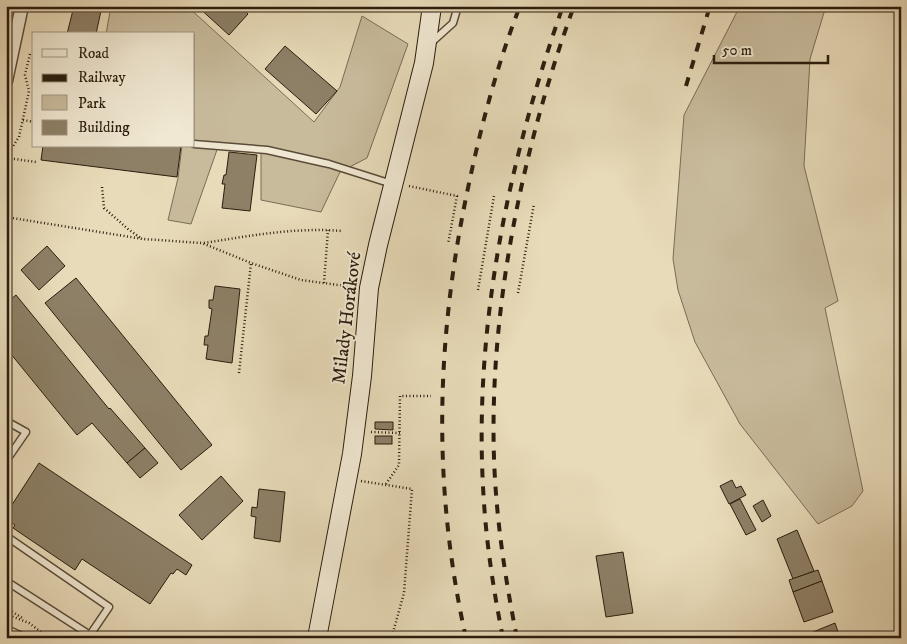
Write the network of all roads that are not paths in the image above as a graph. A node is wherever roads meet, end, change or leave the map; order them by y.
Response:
1 (22, 6) edge
2 (432, 6) edge
3 (458, 6) edge
4 (426, 47) junction
5 (6, 81) edge
6 (195, 144) edge
7 (400, 185) junction
8 (7, 422) edge
9 (6, 461) edge
10 (6, 536) edge
11 (6, 581) edge
12 (6, 632) edge
13 (89, 636) edge
14 (19, 638) edge
15 (317, 638) edge

1 - 5 street
2 - 4 street, Milady Horákové
3 - 4 lane
4 - 7 street, Milady Horákové
6 - 7 lane
7 - 15 street, Milady Horákové
8 - 9 lane
10 - 13 lane
11 - 13 lane
12 - 14 street

